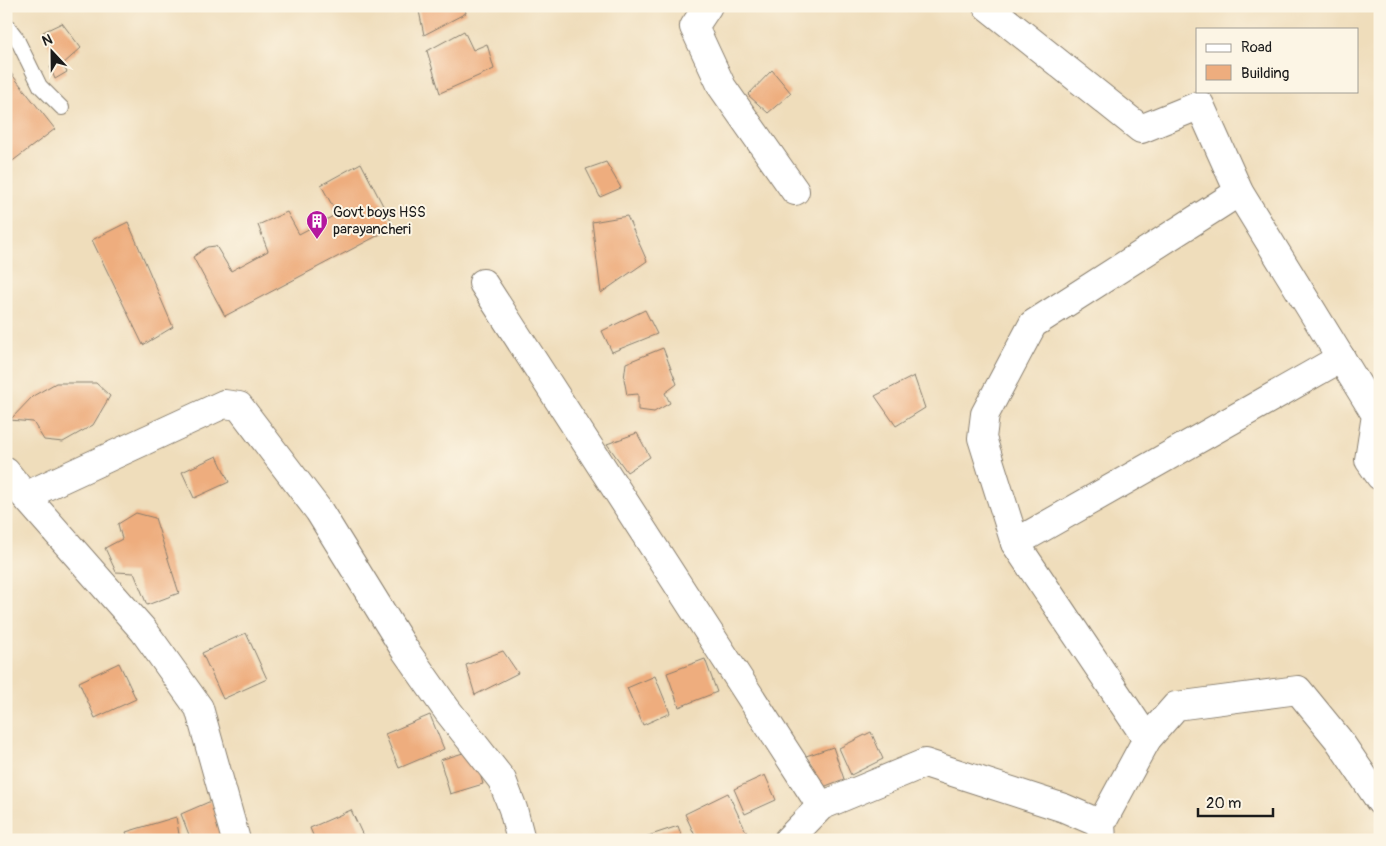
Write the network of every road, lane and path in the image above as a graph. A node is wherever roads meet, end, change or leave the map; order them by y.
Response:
1 (708, 6) edge
2 (987, 6) edge
3 (6, 24) edge
4 (62, 108) dead end
5 (795, 191) dead end
6 (1239, 192) junction
7 (483, 283) dead end
8 (1341, 358) junction
9 (1378, 414) edge
10 (6, 472) edge
11 (1380, 476) edge
12 (25, 496) junction
13 (1015, 543) junction
14 (1147, 739) junction
15 (1380, 801) edge
16 (821, 806) junction
17 (1101, 832) edge
18 (236, 840) edge
19 (521, 840) edge
20 (788, 840) edge

1 - 5 street
2 - 6 street
3 - 4 lane
6 - 8 street
6 - 13 street
7 - 16 street
8 - 9 street
8 - 13 street
9 - 11 street
10 - 12 street
12 - 18 street
12 - 19 street
13 - 14 street
14 - 15 street
14 - 17 street
16 - 17 street
16 - 20 street

